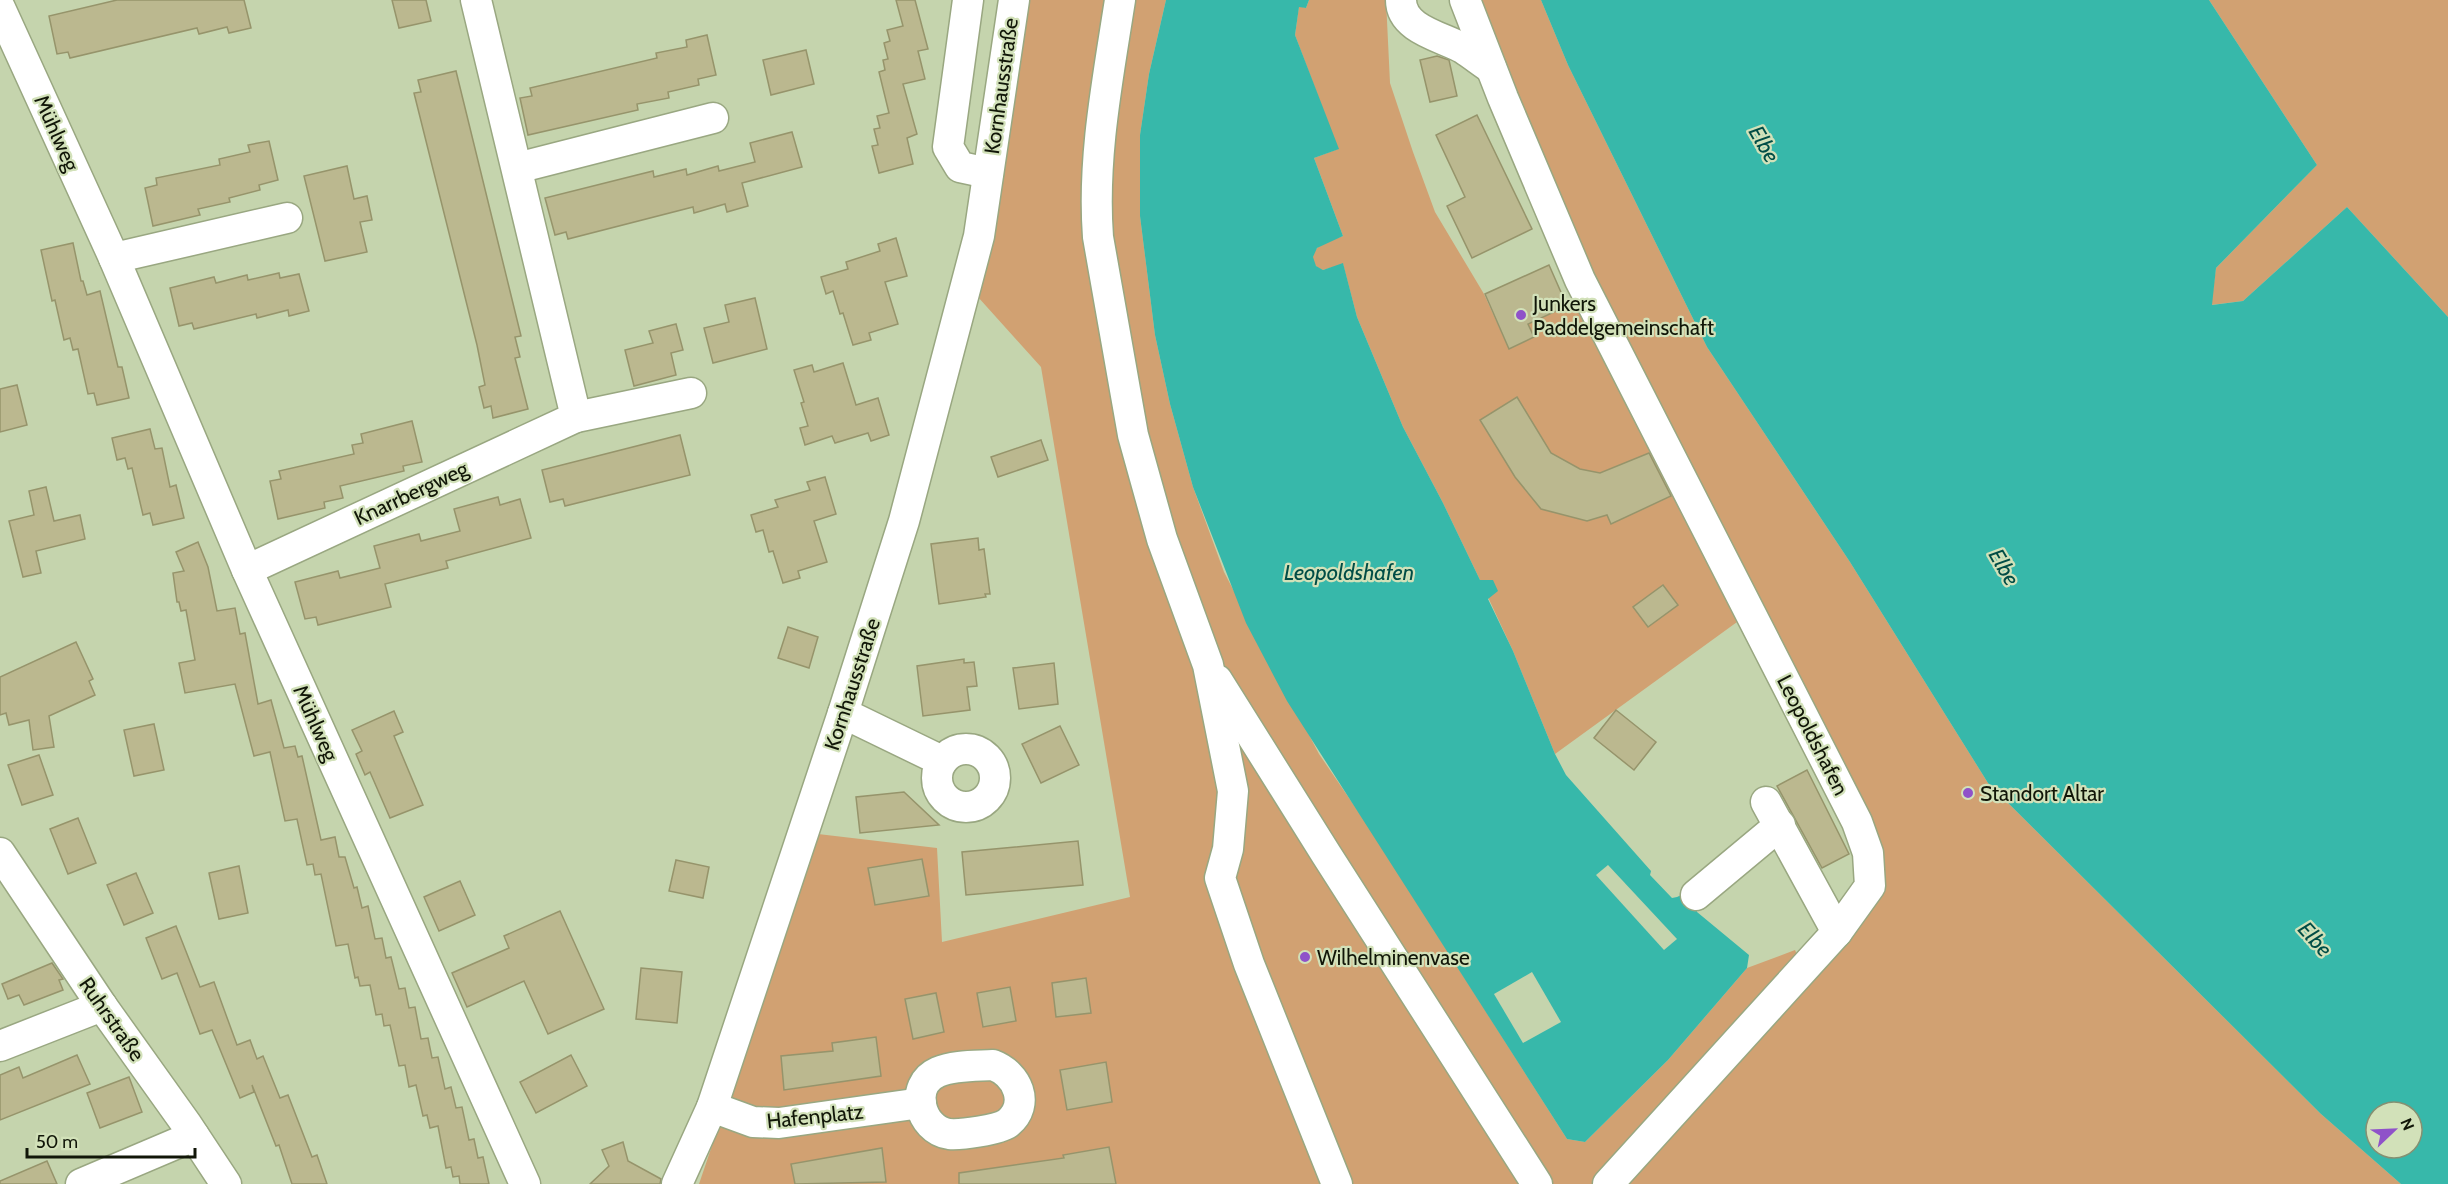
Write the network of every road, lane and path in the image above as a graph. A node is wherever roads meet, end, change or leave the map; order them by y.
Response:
1 (476, 0) edge
2 (968, 0) edge
3 (1014, 0) edge
4 (1120, 0) edge
5 (1401, 0) edge
6 (1465, 0) edge
7 (0, 8) edge
8 (1491, 68) junction
9 (713, 118) dead end
10 (517, 168) junction
11 (988, 173) junction
12 (287, 218) dead end
13 (114, 258) junction
14 (691, 393) dead end
15 (576, 417) junction
16 (247, 570) junction
17 (1208, 665) junction
18 (843, 713) junction
19 (942, 761) dead end
20 (0, 854) edge
21 (1696, 895) dead end
22 (1837, 932) junction
23 (102, 1006) junction
24 (0, 1046) edge
25 (921, 1103) dead end
26 (712, 1107) junction
27 (194, 1136) junction
28 (81, 1184) edge
29 (226, 1184) edge
30 (525, 1184) edge
31 (677, 1184) edge
32 (1337, 1184) edge
33 (1537, 1184) edge
34 (1608, 1184) edge

1 - 10 street
2 - 11 street, Kornhausstraße
3 - 11 street, Kornhausstraße
4 - 17 street
5 - 8 street
6 - 8 street, Leopoldshafen
7 - 13 street, Mühlweg
8 - 22 street, Leopoldshafen
9 - 10 street
10 - 15 street
11 - 18 street, Kornhausstraße
12 - 13 street
13 - 16 street, Mühlweg
14 - 15 street, Knarrbergweg
15 - 16 street, Knarrbergweg
16 - 30 street, Mühlweg
17 - 32 street
17 - 33 street
18 - 19 street
18 - 26 street, Kornhausstraße
20 - 23 street, Ruhrstraße
21 - 22 street
22 - 34 street, Leopoldshafen
23 - 24 street
23 - 27 street, Ruhrstraße
25 - 26 street, Hafenplatz
26 - 31 street, Kornhausstraße
27 - 28 street
27 - 29 street, Ruhrstraße

